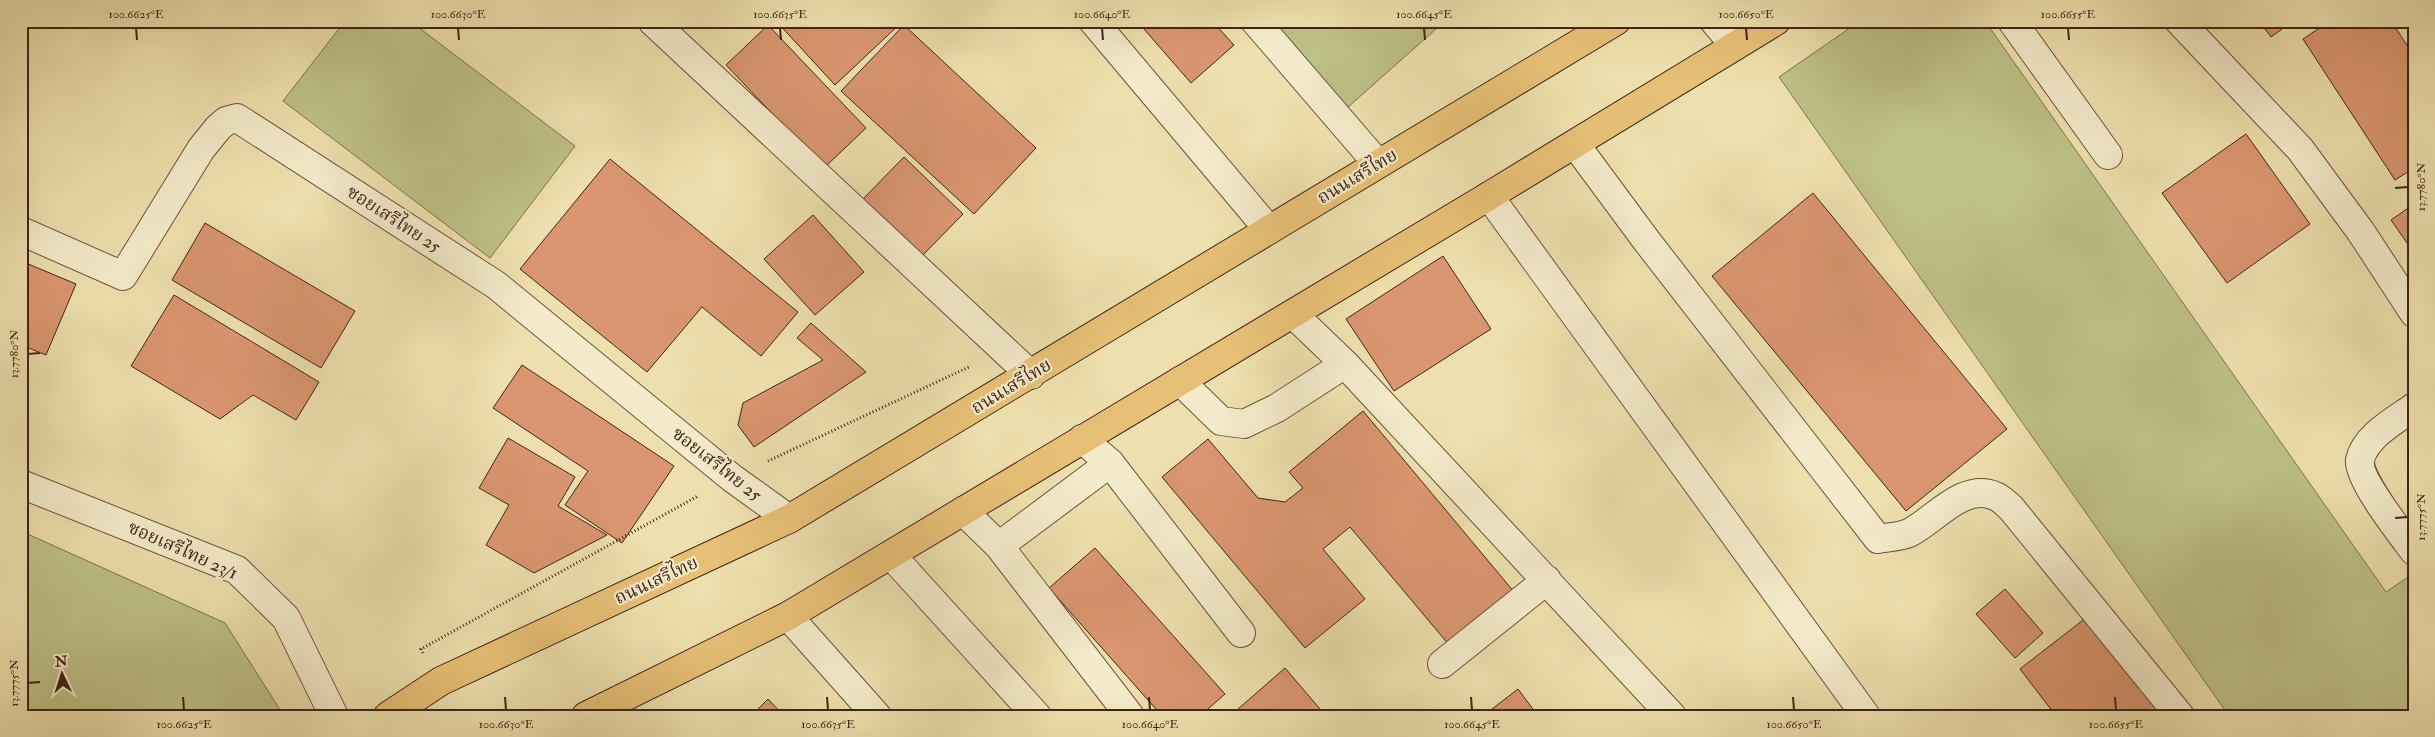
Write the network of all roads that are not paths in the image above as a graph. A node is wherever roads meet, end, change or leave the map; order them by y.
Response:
1 (652, 21) edge
2 (1093, 21) edge
3 (1255, 21) edge
4 (1616, 21) edge
5 (1714, 21) edge
6 (1776, 21) edge
7 (2012, 21) edge
8 (2179, 21) edge
9 (1735, 46) junction
10 (1575, 144) junction
11 (2108, 155) dead end
12 (1378, 164) junction
13 (1489, 196) junction
14 (21, 230) edge
15 (1269, 230) junction
16 (2414, 312) edge
17 (1293, 314) junction
18 (1345, 364) junction
19 (1030, 375) junction
20 (1180, 381) junction
21 (2414, 407) edge
22 (1082, 439) junction
23 (1110, 463) junction
24 (21, 484) edge
25 (964, 511) junction
26 (789, 519) junction
27 (999, 546) junction
28 (2414, 551) edge
29 (890, 555) junction
30 (1547, 580) junction
31 (788, 616) junction
32 (1240, 633) dead end
33 (1442, 664) dead end
34 (334, 716) edge
35 (388, 716) edge
36 (586, 716) edge
37 (877, 716) edge
38 (1037, 716) edge
39 (1130, 716) edge
40 (1672, 716) edge
41 (1866, 716) edge
42 (2180, 716) edge

1 - 19 street
2 - 15 street
3 - 12 street
4 - 12 main road, ถนนเสรีไทย
5 - 9 street
6 - 9 main road
7 - 11 street
8 - 16 street
9 - 10 main road
10 - 13 main road
10 - 42 street
12 - 15 main road, ถนนเสรีไทย
13 - 17 main road
13 - 41 street
14 - 26 street, ซอยเสรีไทย 25
15 - 19 main road, ถนนเสรีไทย
17 - 18 street
17 - 20 main road
18 - 20 street
18 - 30 street
19 - 26 main road, ถนนเสรีไทย
20 - 22 main road
21 - 28 street
22 - 23 street
22 - 25 main road
23 - 27 street
23 - 32 street
24 - 34 street, ซอยเสรีไทย 23/1
25 - 27 street
25 - 29 main road
26 - 35 main road, ถนนเสรีไทย
27 - 39 street
29 - 31 main road
29 - 38 street
30 - 33 street
30 - 40 street
31 - 36 main road
31 - 37 street

